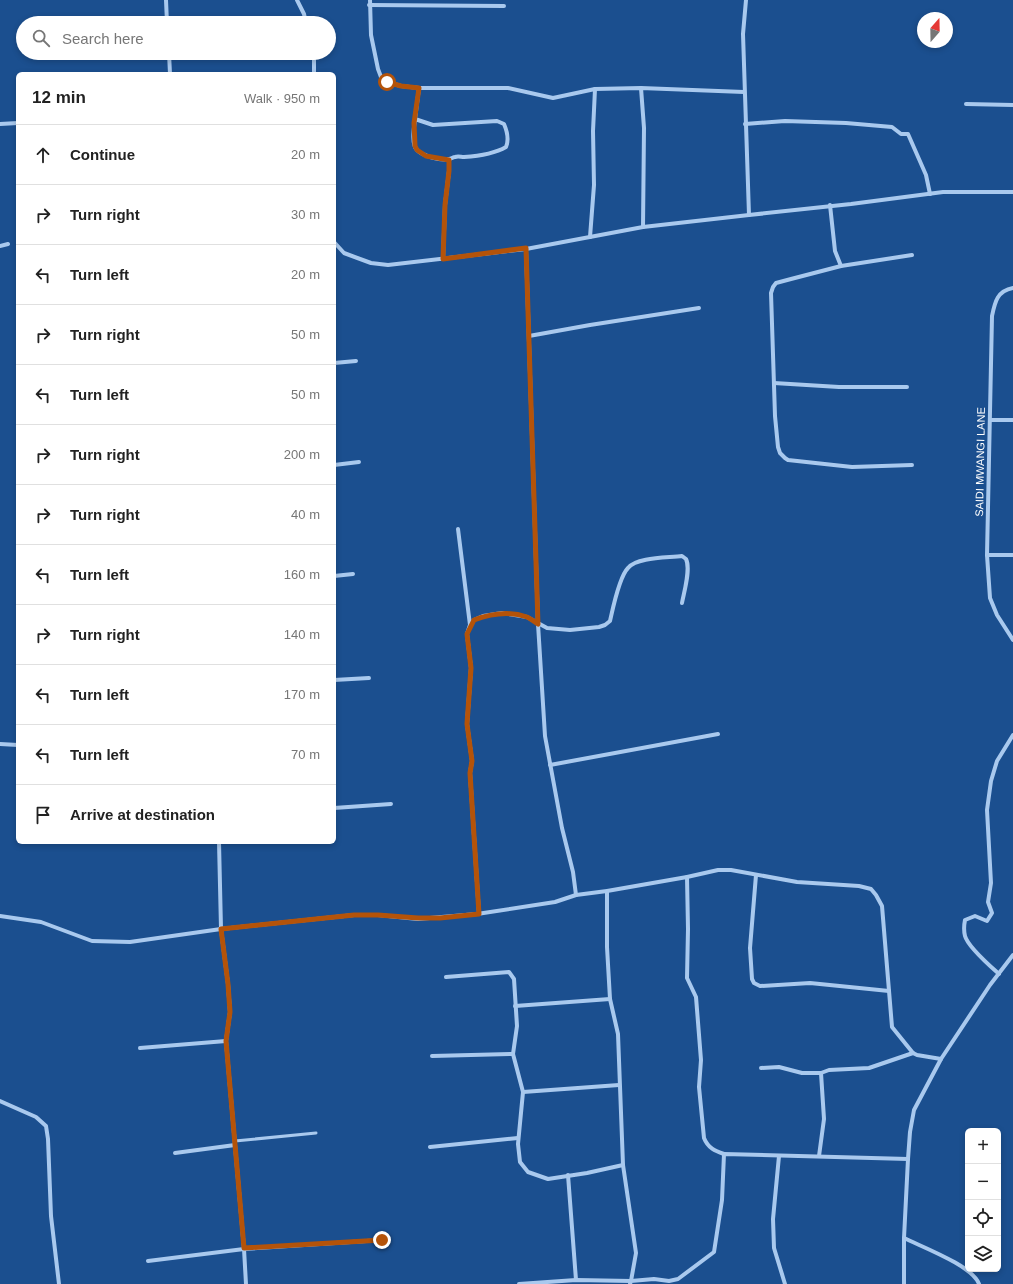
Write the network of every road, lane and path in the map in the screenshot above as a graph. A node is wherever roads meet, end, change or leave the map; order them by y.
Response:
1 (166, 0) edge
2 (298, 0) edge
3 (746, 0) edge
4 (370, 2) edge
5 (504, 6) dead end
6 (167, 16) edge
7 (304, 16) edge
8 (169, 60) edge
9 (314, 60) edge
10 (170, 72) edge
11 (314, 72) edge
12 (419, 88) junction
13 (641, 88) junction
14 (595, 89) junction
15 (744, 92) junction
16 (966, 104) dead end
17 (1013, 105) edge
18 (415, 119) junction
19 (0, 124) edge
20 (16, 124) edge
21 (745, 124) junction
22 (449, 160) junction
23 (1013, 192) edge
24 (930, 194) junction
25 (830, 205) junction
26 (749, 215) junction
27 (643, 227) junction
28 (590, 237) junction
29 (8, 244) dead end
30 (336, 244) edge
31 (0, 246) edge
32 (526, 248) junction
33 (912, 255) dead end
34 (443, 259) junction
35 (841, 266) junction
36 (1013, 288) edge
37 (699, 308) dead end
38 (529, 336) junction
39 (356, 361) dead end
40 (336, 363) edge
41 (774, 384) junction
42 (907, 387) dead end
43 (990, 420) junction
44 (1013, 420) edge
45 (359, 462) dead end
46 (336, 465) edge
47 (912, 465) dead end
48 (458, 529) dead end
49 (987, 555) junction
50 (1013, 555) edge
51 (353, 574) dead end
52 (336, 576) edge
53 (682, 603) dead end
54 (538, 624) junction
55 (470, 626) junction
56 (1013, 640) edge
57 (369, 678) dead end
58 (336, 680) edge
59 (718, 734) dead end
60 (1013, 735) edge
61 (0, 744) edge
62 (16, 745) edge
63 (550, 765) junction
64 (391, 804) dead end
65 (336, 808) edge
66 (219, 844) edge
67 (756, 875) junction
68 (687, 877) junction
69 (607, 891) junction
70 (576, 895) junction
71 (479, 914) junction
72 (0, 916) edge
73 (221, 929) junction
74 (1013, 955) edge
75 (999, 974) junction
76 (446, 976) dead end
77 (889, 991) junction
78 (610, 999) junction
79 (515, 1006) junction
80 (226, 1041) junction
81 (140, 1048) dead end
82 (913, 1053) junction
83 (513, 1054) junction
84 (432, 1056) dead end
85 (941, 1059) junction
86 (761, 1068) dead end
87 (821, 1073) junction
88 (619, 1085) junction
89 (523, 1092) junction
90 (0, 1101) edge
91 (316, 1133) dead end
92 (518, 1138) junction
93 (235, 1143) junction
94 (430, 1147) dead end
95 (175, 1153) dead end
96 (724, 1154) junction
97 (779, 1156) junction
98 (819, 1156) junction
99 (908, 1159) junction
100 (623, 1165) junction
101 (568, 1175) junction
102 (904, 1238) junction
103 (382, 1240) dead end
104 (244, 1248) junction
105 (148, 1261) dead end
106 (576, 1280) junction
107 (631, 1282) edge
108 (59, 1284) edge
109 (246, 1284) edge
110 (519, 1284) edge
111 (785, 1284) edge
112 (904, 1284) edge
113 (979, 1284) edge

1 - 6 street
2 - 7 street
3 - 15 street
4 - 5 street
4 - 12 street
8 - 10 street
9 - 11 street
12 - 14 street
12 - 18 street
13 - 14 street
13 - 15 street
13 - 27 street
14 - 28 street
15 - 21 street
16 - 17 street
18 - 22 street
18 - 22 street
19 - 20 street
21 - 24 street
21 - 26 street
22 - 34 street
23 - 24 street
24 - 25 street
25 - 26 street
25 - 35 street
26 - 27 street
27 - 28 street
28 - 32 street
29 - 31 street
30 - 34 street
32 - 34 street
32 - 38 street
33 - 35 street
35 - 41 street
36 - 43 street, SAIDI MWANGI LANE
37 - 38 street
38 - 54 street
39 - 40 street
41 - 42 street
41 - 47 street
43 - 44 street
43 - 49 street, SAIDI MWANGI LANE
45 - 46 street
48 - 55 street
49 - 50 street
49 - 56 street, SAIDI MWANGI LANE
51 - 52 street
53 - 54 street
54 - 55 street
54 - 63 street
55 - 71 street
57 - 58 street
59 - 63 street
60 - 75 street
61 - 62 street
63 - 70 street
64 - 65 street
66 - 73 street
67 - 68 street
67 - 77 street
67 - 77 street
68 - 69 street
68 - 96 street
69 - 70 street
69 - 78 street
70 - 71 street
71 - 73 street
72 - 73 street
73 - 80 street
74 - 75 street
75 - 85 street
76 - 79 street
77 - 82 street
78 - 79 street
78 - 88 street
79 - 83 street
80 - 81 street
80 - 93 street
82 - 85 street
82 - 87 street
83 - 84 street
83 - 89 street
85 - 99 street
86 - 87 street
87 - 98 street
88 - 89 street
88 - 100 street
89 - 92 street
90 - 108 street
91 - 93 lane
92 - 94 street
92 - 101 street
93 - 95 street
93 - 104 street
96 - 97 street
96 - 107 street
97 - 98 street
97 - 111 street
98 - 99 street
99 - 102 street
100 - 101 street
100 - 107 street
101 - 106 street
102 - 112 street
102 - 113 street
103 - 104 street
104 - 105 street
104 - 109 street
106 - 107 street
106 - 110 street

